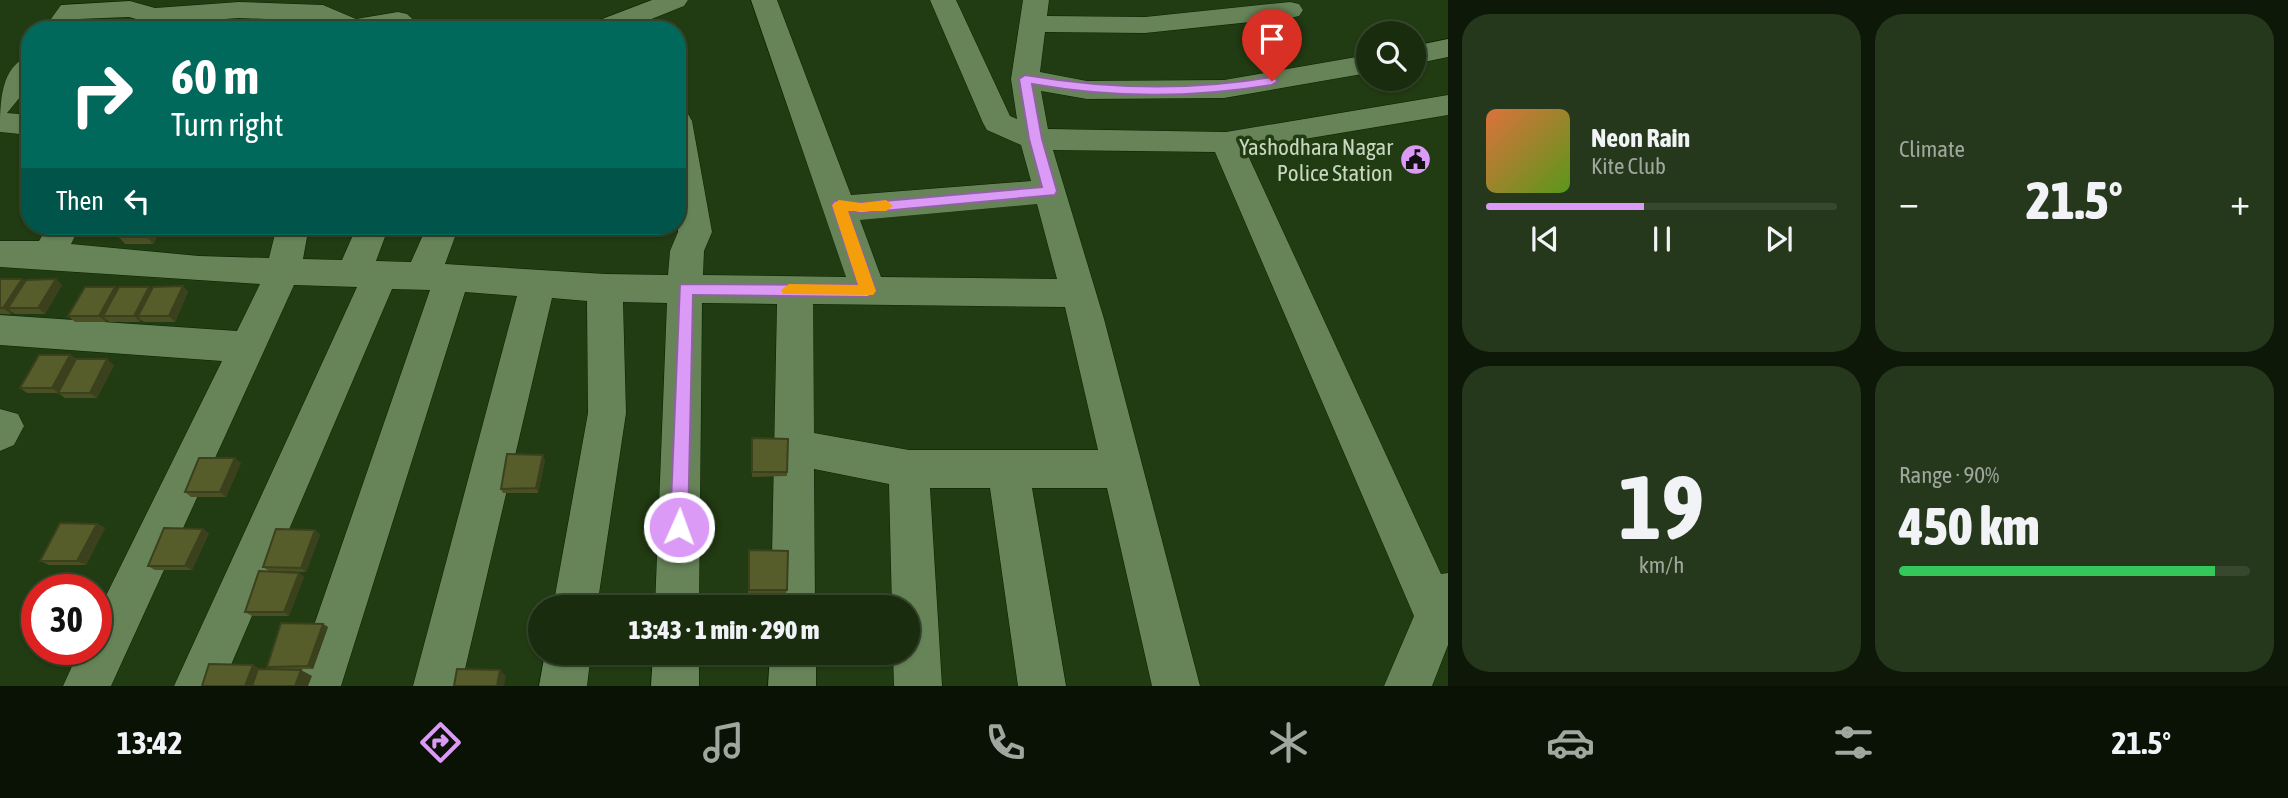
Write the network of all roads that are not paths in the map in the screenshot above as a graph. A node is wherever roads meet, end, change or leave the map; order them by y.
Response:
1 (675, 0) edge
2 (764, 0) edge
3 (943, 0) edge
4 (242, 5) edge
5 (1290, 10) dead end
6 (1035, 12) edge
7 (63, 21) edge
8 (146, 21) edge
9 (159, 21) edge
10 (335, 21) edge
11 (643, 21) edge
12 (1448, 48) edge
13 (1426, 53) edge
14 (1356, 66) edge
15 (21, 77) edge
16 (1025, 79) junction
17 (0, 105) edge
18 (1448, 105) edge
19 (0, 122) edge
20 (21, 124) edge
21 (1035, 139) junction
22 (1226, 142) junction
23 (686, 176) edge
24 (1050, 191) junction
25 (839, 205) junction
26 (291, 235) edge
27 (372, 235) edge
28 (442, 235) edge
29 (56, 241) edge
30 (0, 254) edge
31 (284, 272) junction
32 (367, 274) junction
33 (438, 277) junction
34 (538, 283) junction
35 (605, 288) junction
36 (685, 288) junction
37 (795, 290) junction
38 (868, 291) junction
39 (1079, 293) junction
40 (0, 330) edge
41 (248, 347) junction
42 (0, 426) edge
43 (0, 433) edge
44 (794, 447) junction
45 (909, 469) junction
46 (1008, 469) junction
47 (1123, 469) junction
48 (577, 595) edge
49 (677, 595) edge
50 (793, 595) edge
51 (1442, 603) edge
52 (566, 665) edge
53 (676, 665) edge
54 (793, 665) edge
55 (87, 686) edge
56 (198, 686) edge
57 (317, 686) edge
58 (437, 686) edge
59 (563, 686) edge
60 (675, 686) edge
61 (792, 686) edge
62 (918, 686) edge
63 (1042, 686) edge
64 (1176, 686) edge
65 (1409, 686) edge

1 - 11 street
2 - 25 street
3 - 21 street
4 - 9 street
4 - 10 street
5 - 6 street
6 - 16 street
7 - 8 street
12 - 13 street
14 - 16 street
15 - 17 street
16 - 21 street
18 - 22 street
19 - 20 street
21 - 22 street
21 - 24 street
22 - 51 street
23 - 36 street
24 - 25 street
24 - 39 street
25 - 38 street
26 - 31 street
27 - 32 street
28 - 33 street
29 - 30 street
29 - 31 street
31 - 32 street
31 - 41 street
32 - 33 street
32 - 56 street
33 - 34 street
33 - 57 street
34 - 35 street
34 - 58 street
35 - 36 street
35 - 48 street
36 - 37 street
36 - 49 street
37 - 38 street
37 - 44 street
38 - 39 street
39 - 47 street
40 - 41 street
41 - 55 street
42 - 43 street
44 - 45 street
44 - 50 street
45 - 46 street
45 - 62 street
46 - 47 street
46 - 63 street
47 - 64 street
51 - 65 street
52 - 59 street
53 - 60 street
54 - 61 street

